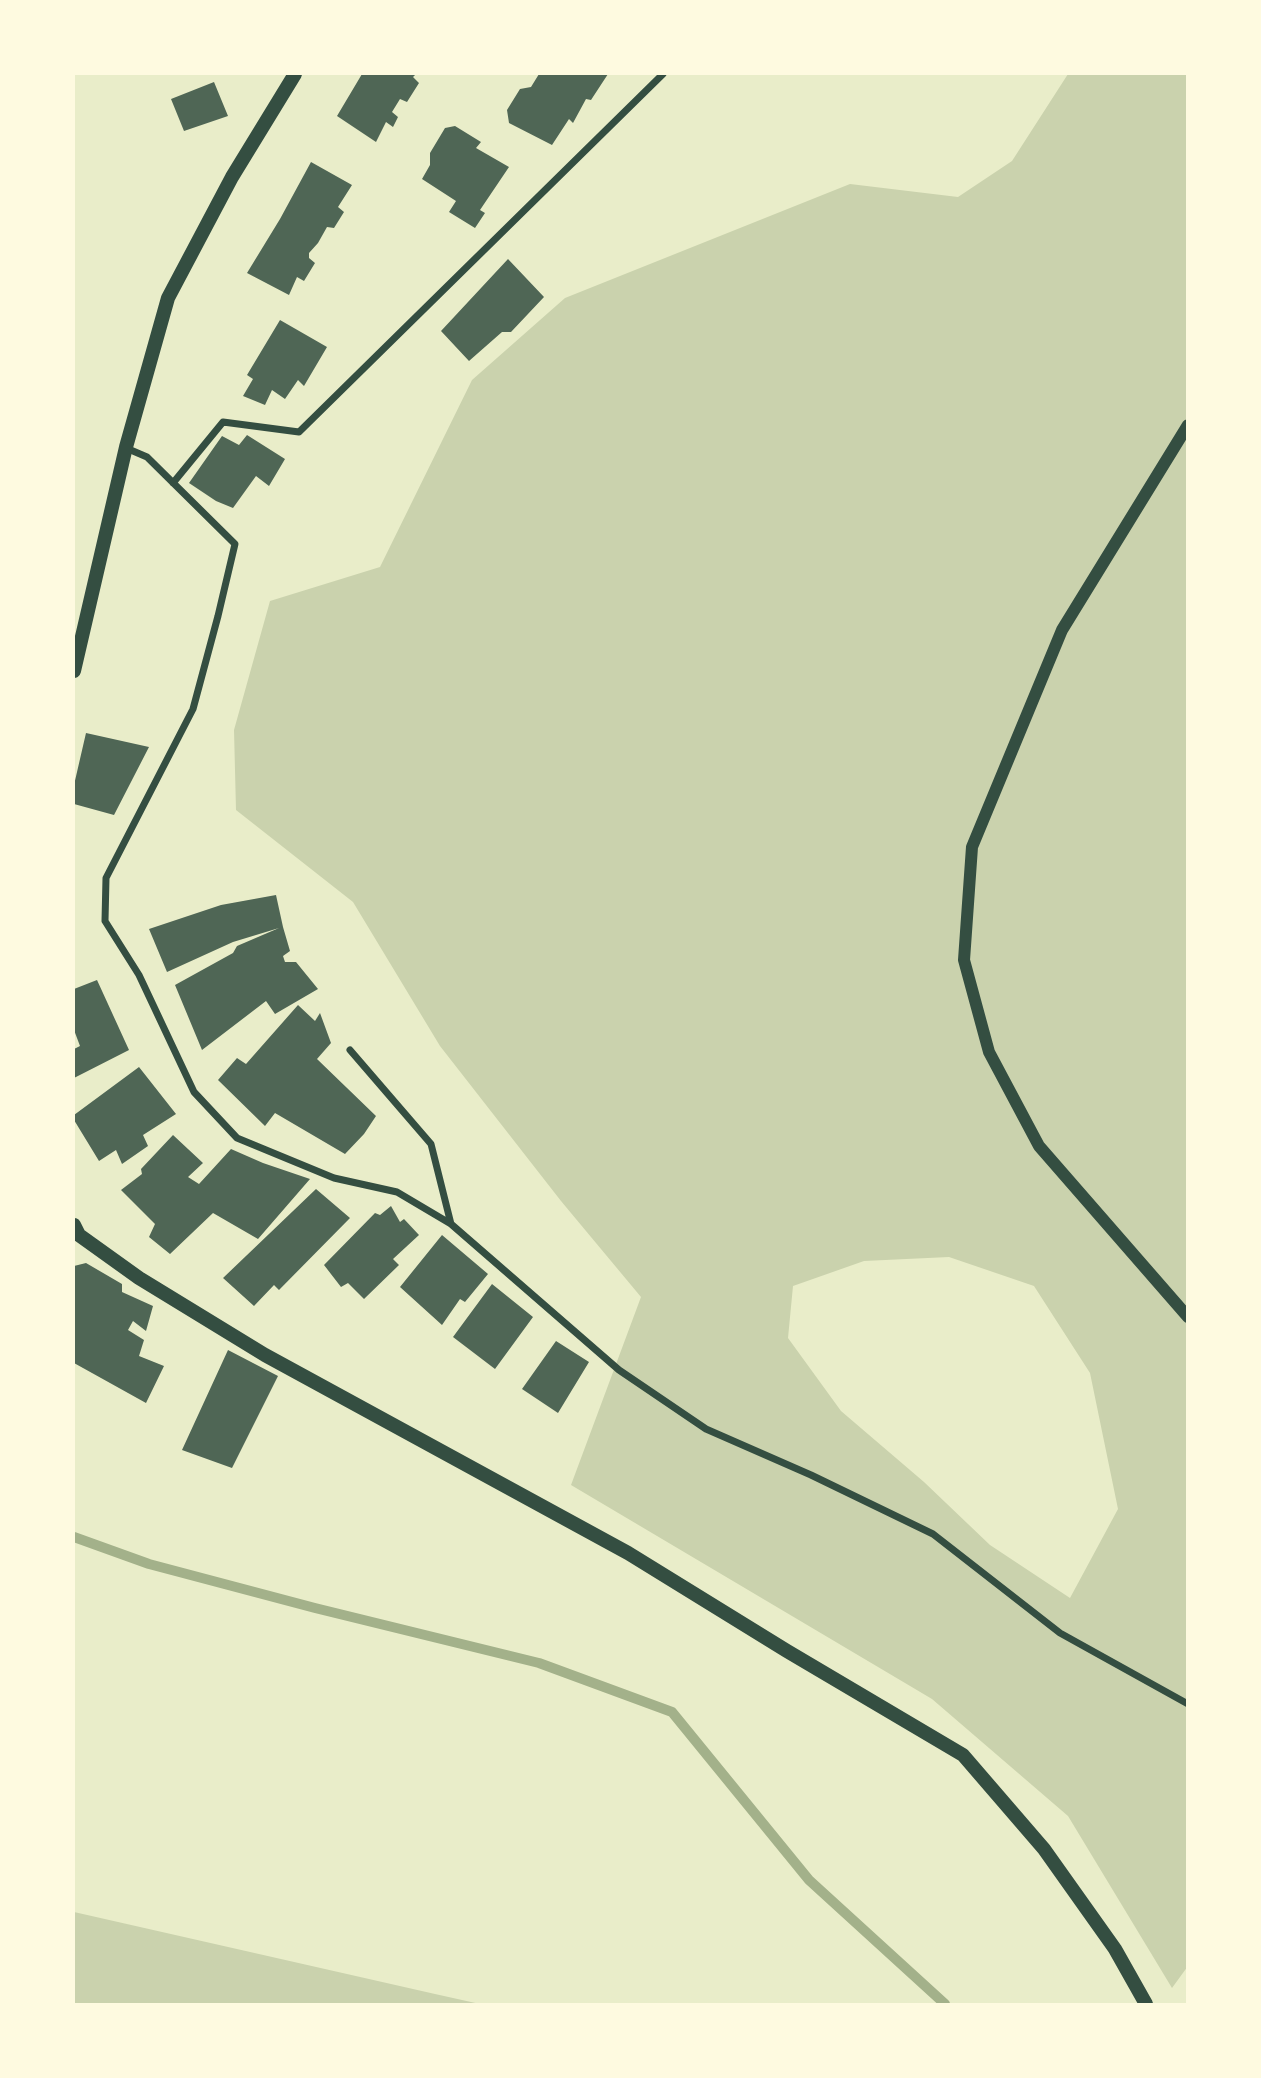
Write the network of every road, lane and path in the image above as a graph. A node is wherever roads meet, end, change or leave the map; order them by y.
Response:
1 (295, 74) edge
2 (663, 74) edge
3 (1188, 425) edge
4 (126, 447) junction
5 (173, 482) junction
6 (74, 671) edge
7 (351, 1050) dead end
8 (451, 1224) junction
9 (74, 1225) edge
10 (1188, 1317) edge
11 (1188, 1704) edge
12 (1146, 2004) edge

1 - 4 main road
2 - 5 street
3 - 10 street
4 - 5 street
4 - 6 main road
5 - 8 street
7 - 8 street
8 - 11 street
9 - 12 main road

